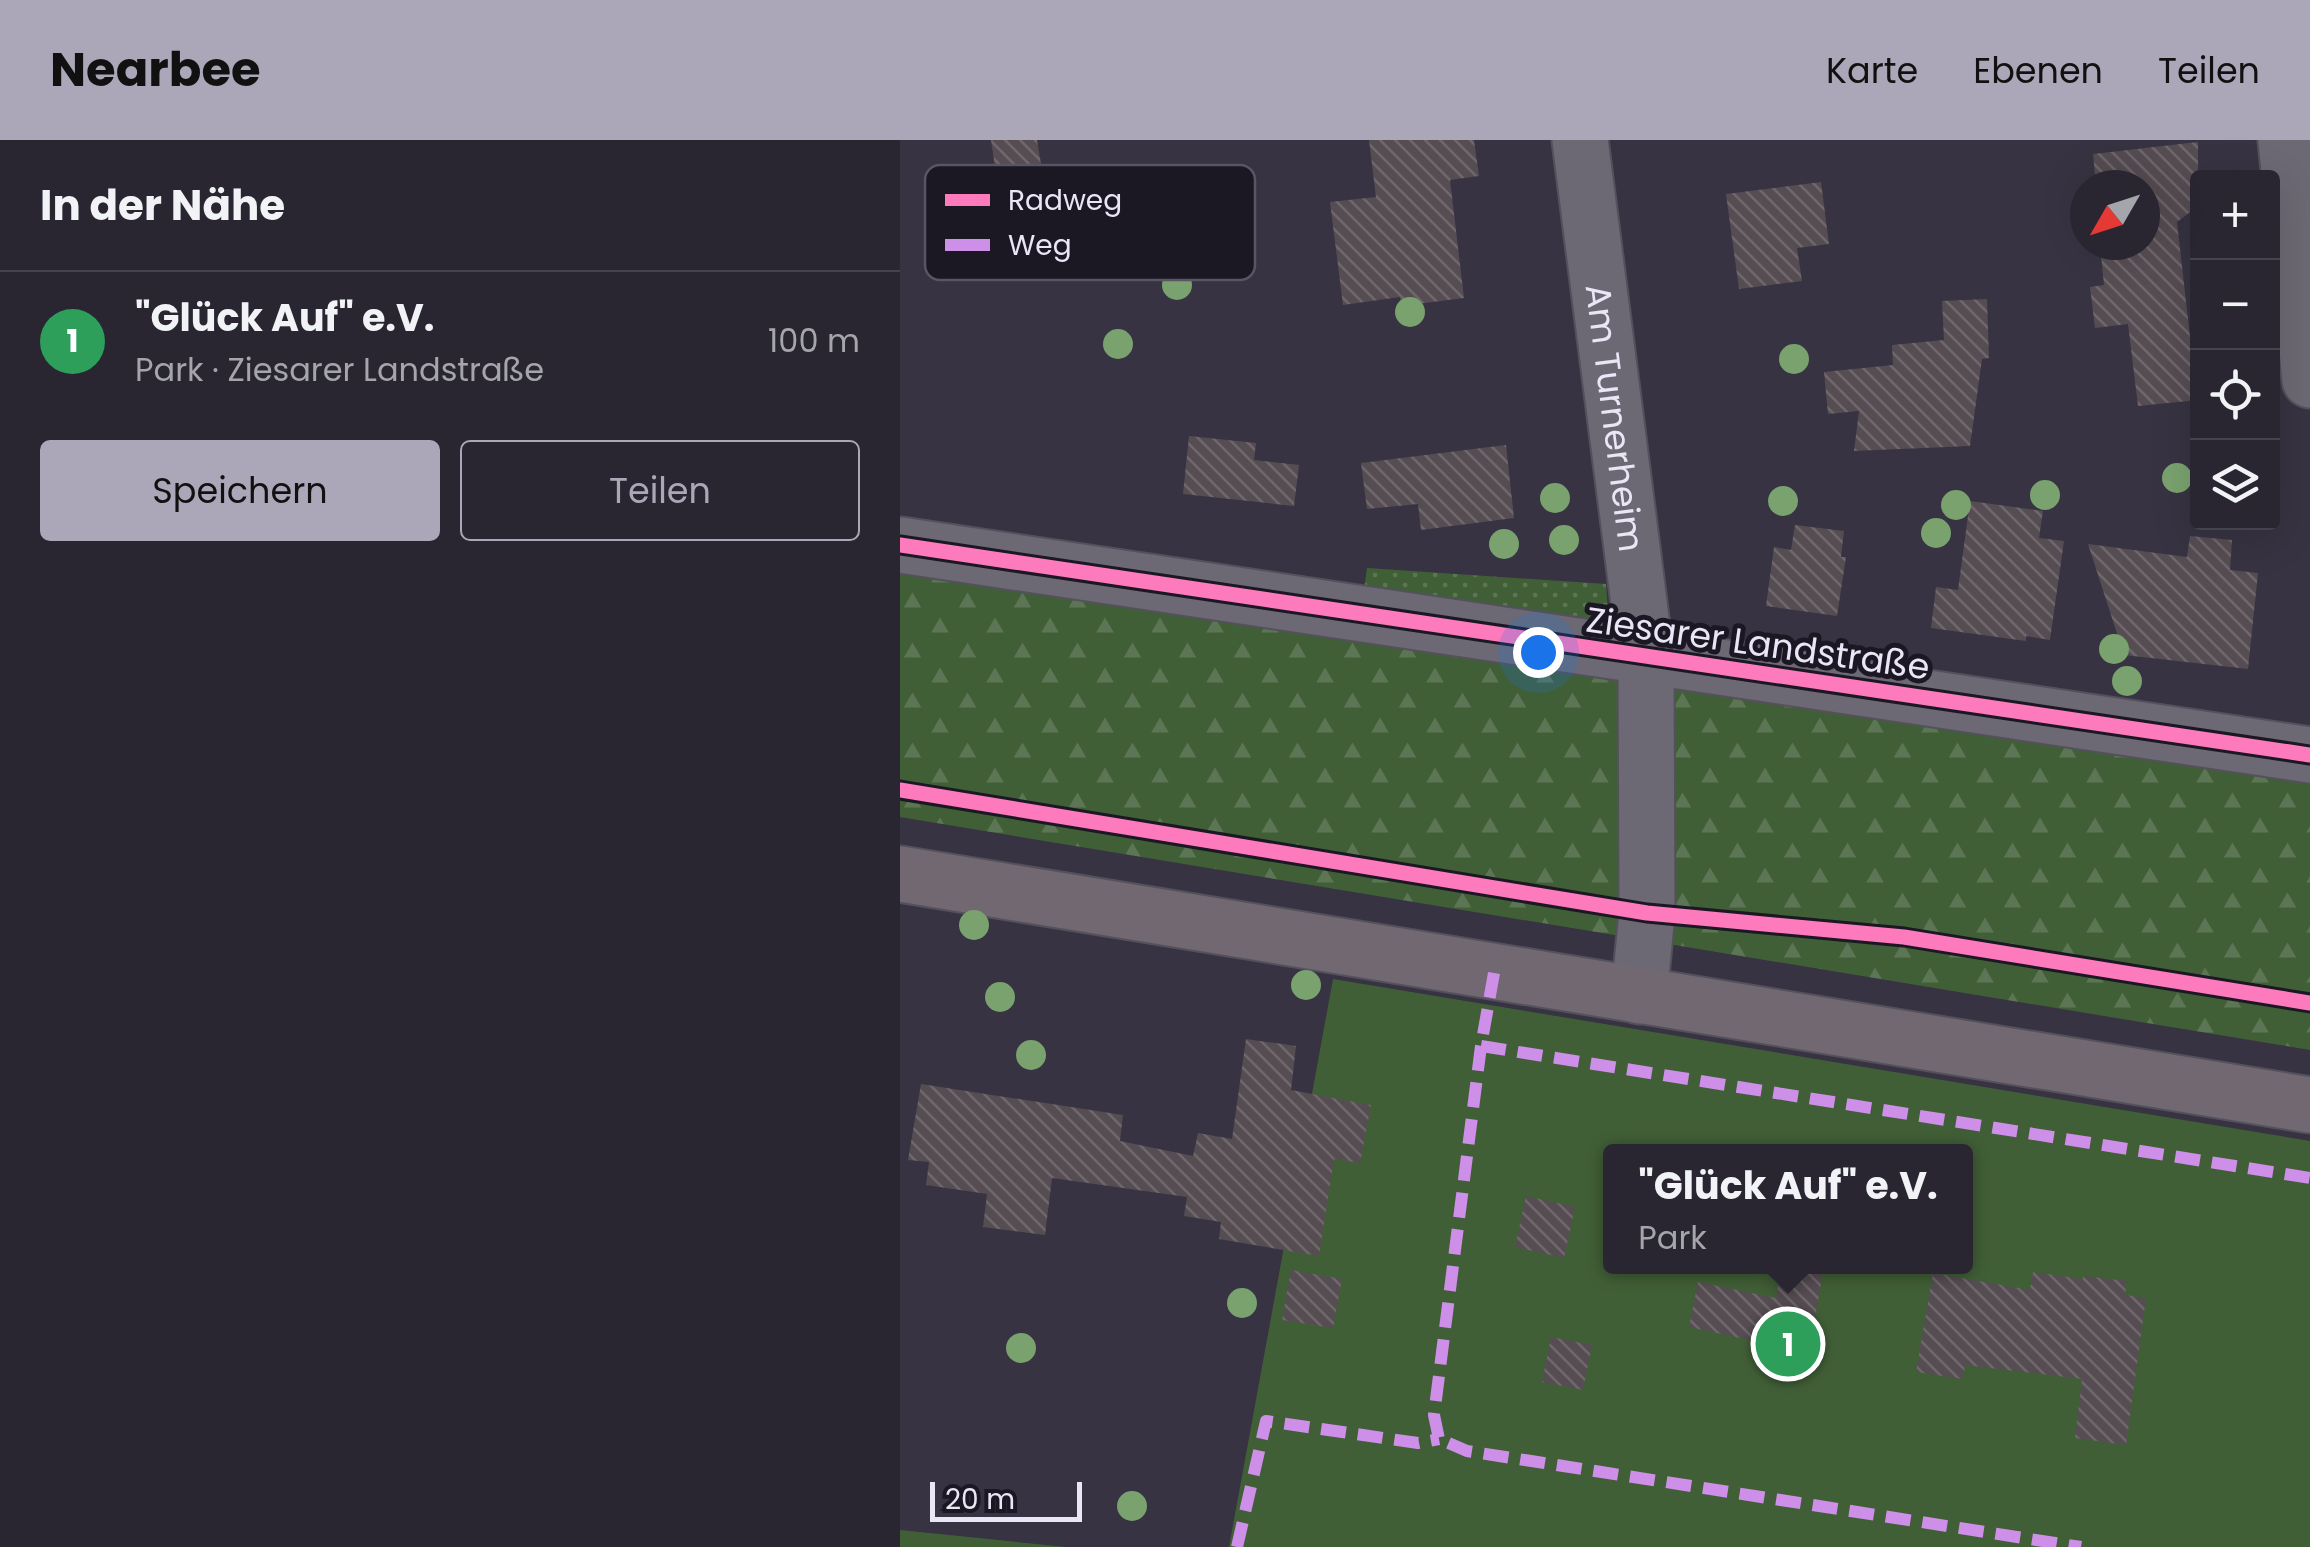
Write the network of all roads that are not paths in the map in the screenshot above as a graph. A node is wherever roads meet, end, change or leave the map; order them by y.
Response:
1 (1580, 140) edge
2 (2286, 140) edge
3 (2310, 380) edge
4 (900, 545) edge
5 (1646, 658) junction
6 (2310, 755) edge
7 (900, 874) edge
8 (1639, 996) junction
9 (2310, 1105) edge

1 - 5 street, Am Turnerheim
2 - 3 street
4 - 5 street, Ziesarer Landstraße
5 - 6 street, Ziesarer Landstraße
5 - 8 street, Am Turnerheim
7 - 8 main road
8 - 9 main road

